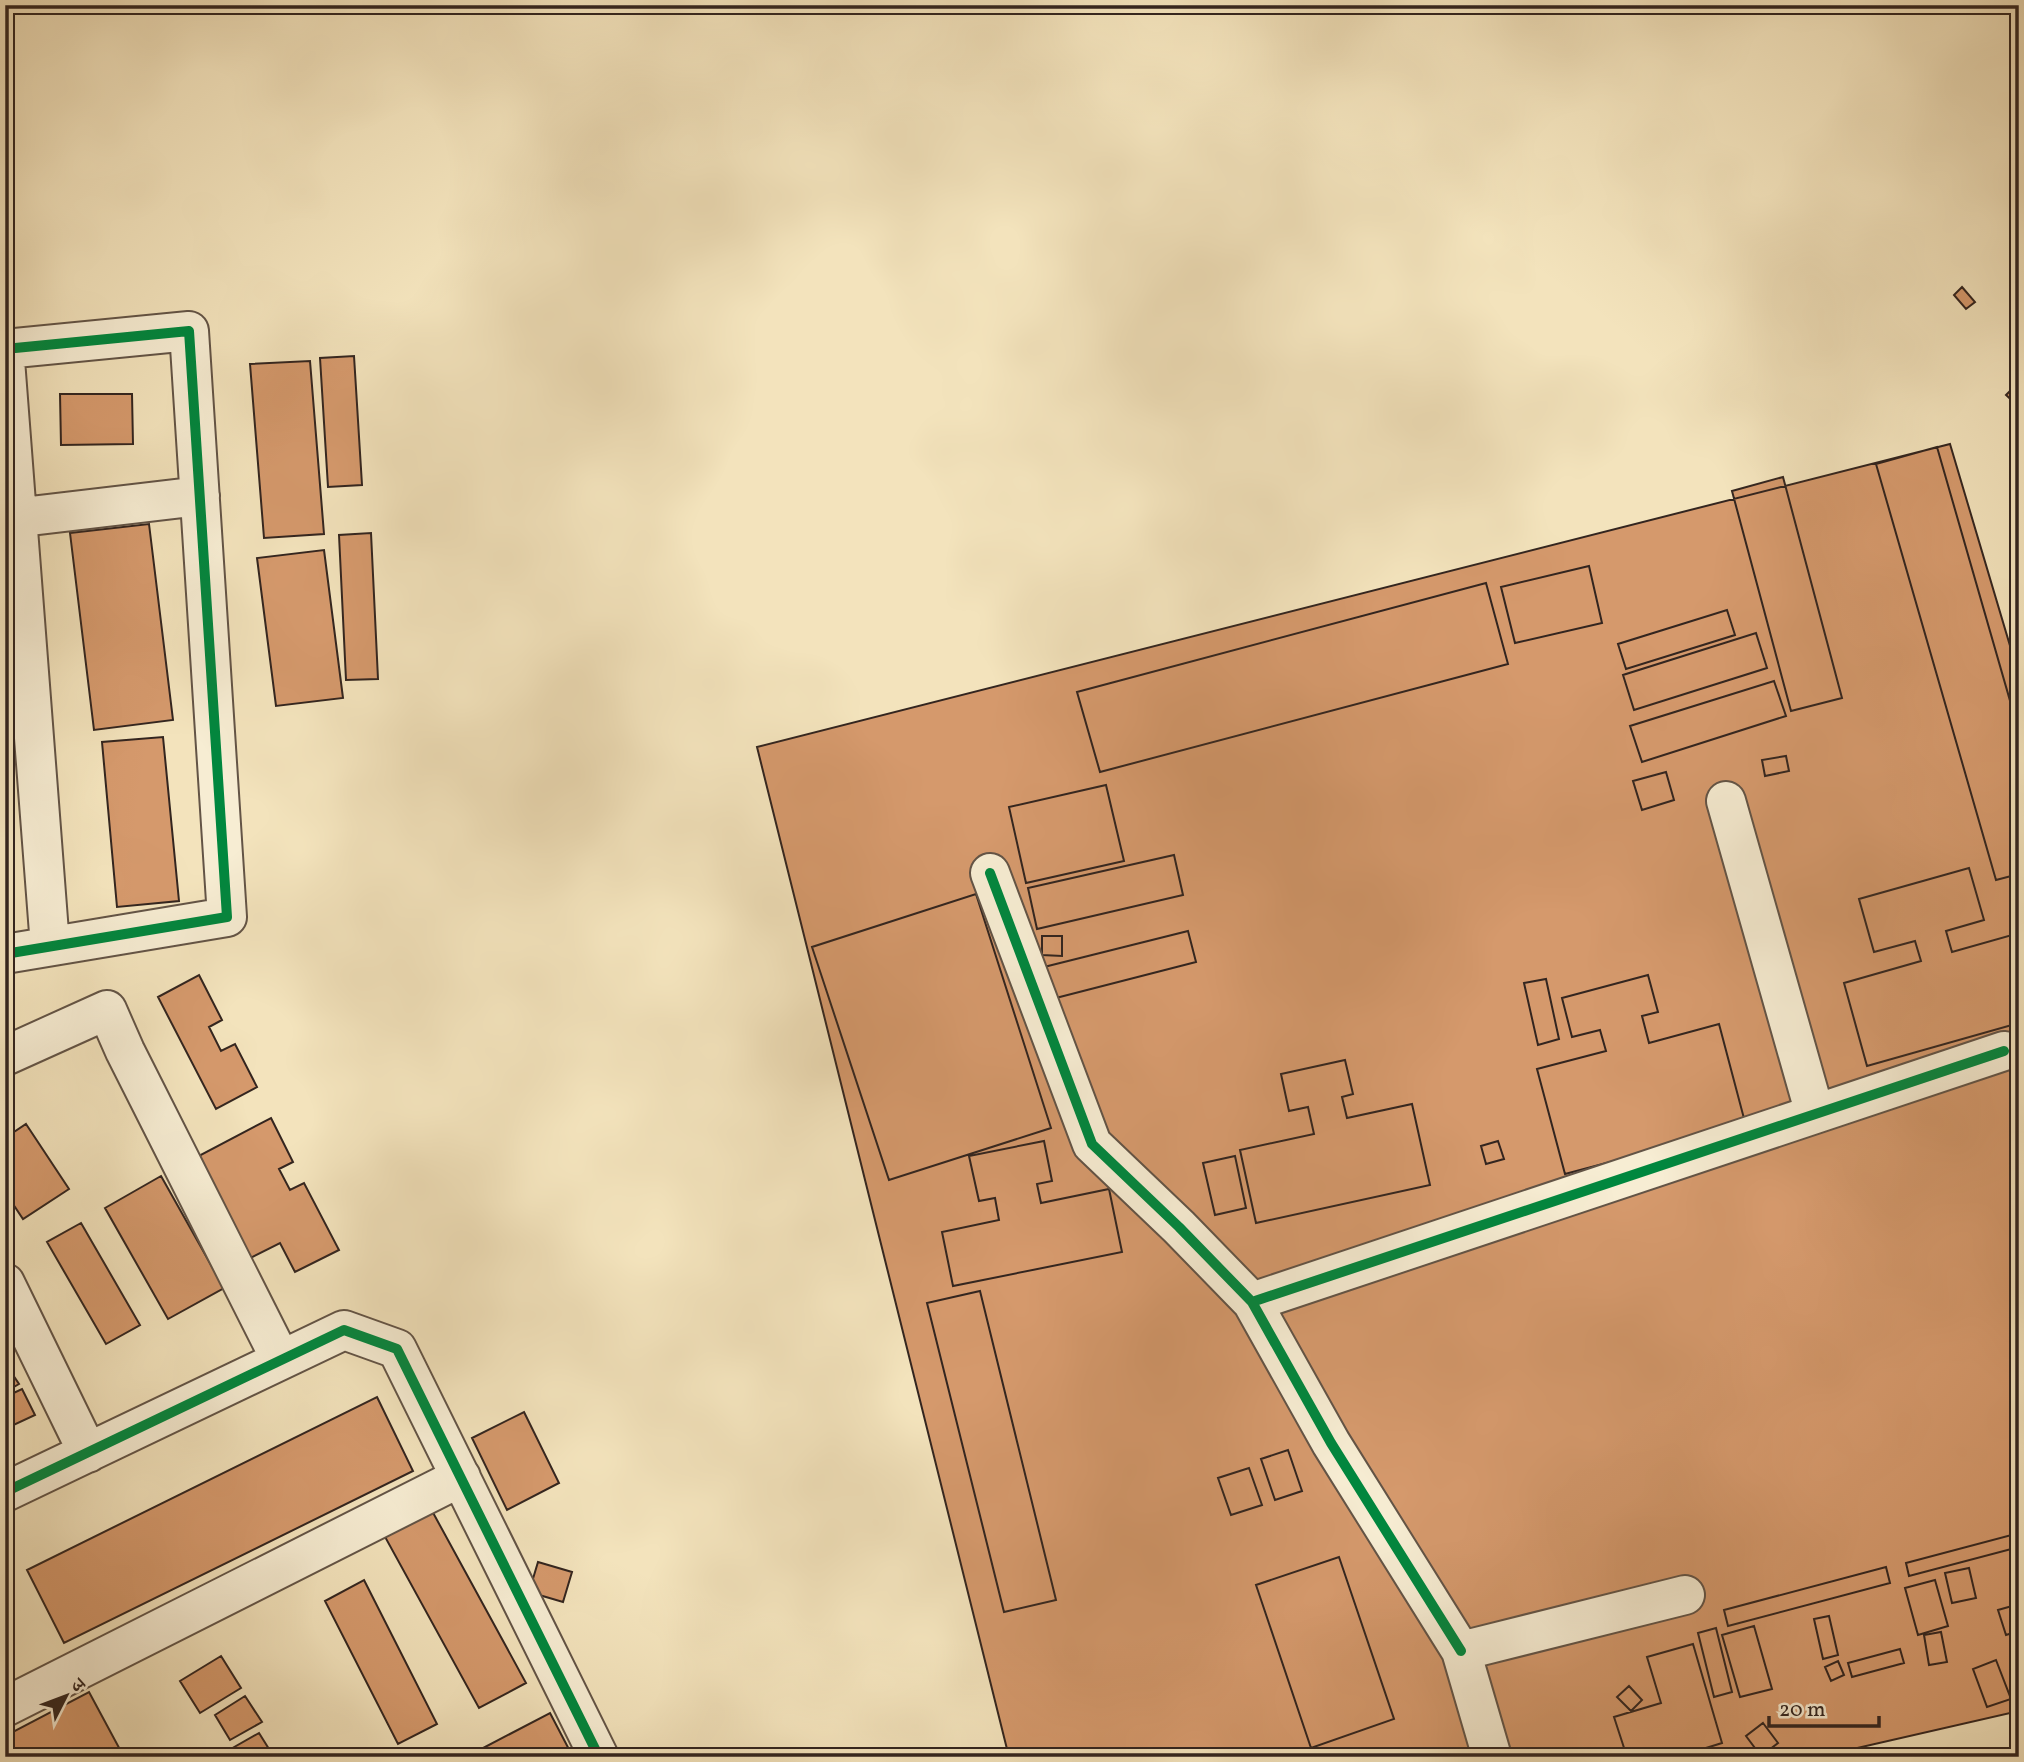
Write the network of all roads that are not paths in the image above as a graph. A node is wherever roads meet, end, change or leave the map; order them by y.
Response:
1 (5, 349) edge
2 (5, 360) edge
3 (200, 495) junction
4 (11, 518) edge
5 (1726, 801) dead end
6 (990, 873) dead end
7 (50, 946) junction
8 (5, 954) edge
9 (2004, 1051) dead end
10 (5, 1056) edge
11 (1815, 1114) junction
12 (5, 1283) edge
13 (1252, 1301) junction
14 (281, 1360) junction
15 (88, 1453) junction
16 (461, 1477) junction
17 (5, 1492) edge
18 (1685, 1595) dead end
19 (1461, 1651) junction
20 (5, 1707) edge
21 (599, 1757) edge
22 (1492, 1757) edge

1 - 3 street
2 - 4 street
3 - 4 street
3 - 7 street
4 - 7 street
5 - 11 street
6 - 13 street
7 - 8 street
9 - 11 street
10 - 14 street
11 - 13 street
12 - 15 street
13 - 19 street
14 - 15 street
14 - 16 street
15 - 17 street
16 - 20 street
16 - 21 street
18 - 19 street
19 - 22 street

